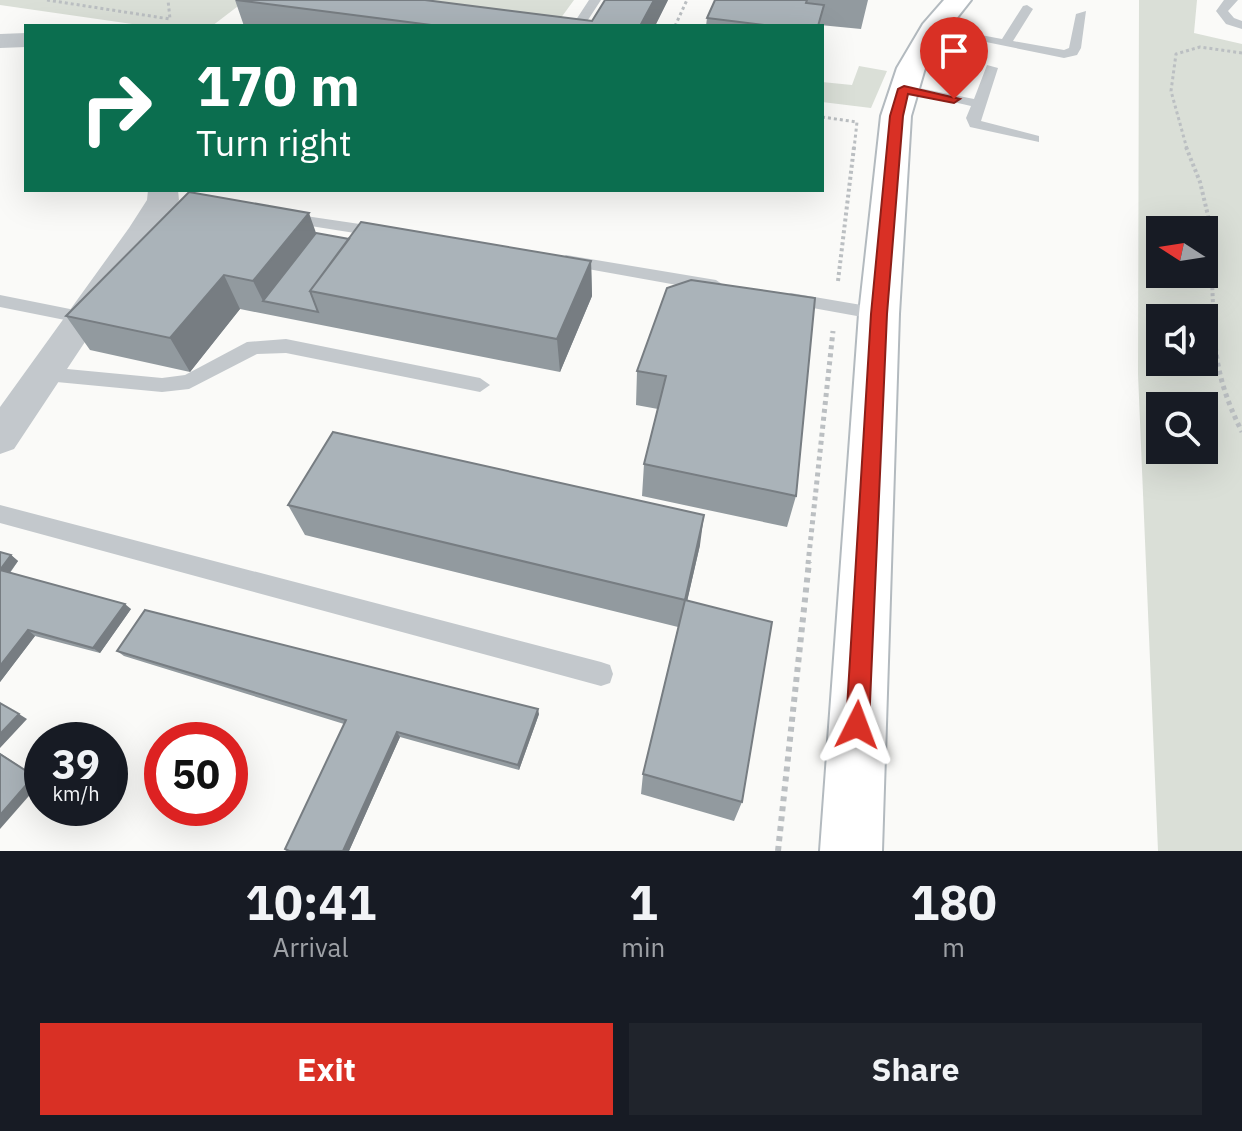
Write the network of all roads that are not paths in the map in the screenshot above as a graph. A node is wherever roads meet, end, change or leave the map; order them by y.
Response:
1 (595, 0) edge
2 (1232, 0) edge
3 (1027, 9) dead end
4 (1082, 14) dead end
5 (946, 15) edge
6 (579, 24) edge
7 (1242, 25) edge
8 (24, 40) edge
9 (0, 41) edge
10 (1006, 43) junction
11 (992, 68) dead end
12 (904, 89) junction
13 (979, 104) junction
14 (1034, 139) dead end
15 (168, 198) edge
16 (271, 216) edge
17 (396, 234) edge
18 (551, 257) edge
19 (731, 288) edge
20 (776, 296) edge
21 (0, 301) edge
22 (879, 314) junction
23 (85, 318) junction
24 (46, 374) junction
25 (480, 385) dead end
26 (0, 438) edge
27 (0, 514) edge
28 (601, 674) dead end
29 (851, 851) edge

1 - 6 lane
2 - 7 lane
3 - 10 lane
4 - 10 lane
5 - 10 lane
5 - 12 main road
8 - 9 street
11 - 13 lane
12 - 13 lane
12 - 22 main road
13 - 14 lane
15 - 23 street
16 - 17 lane
18 - 19 lane
20 - 22 lane
21 - 23 lane
22 - 29 main road
23 - 24 street
24 - 25 lane
24 - 26 street
27 - 28 lane

